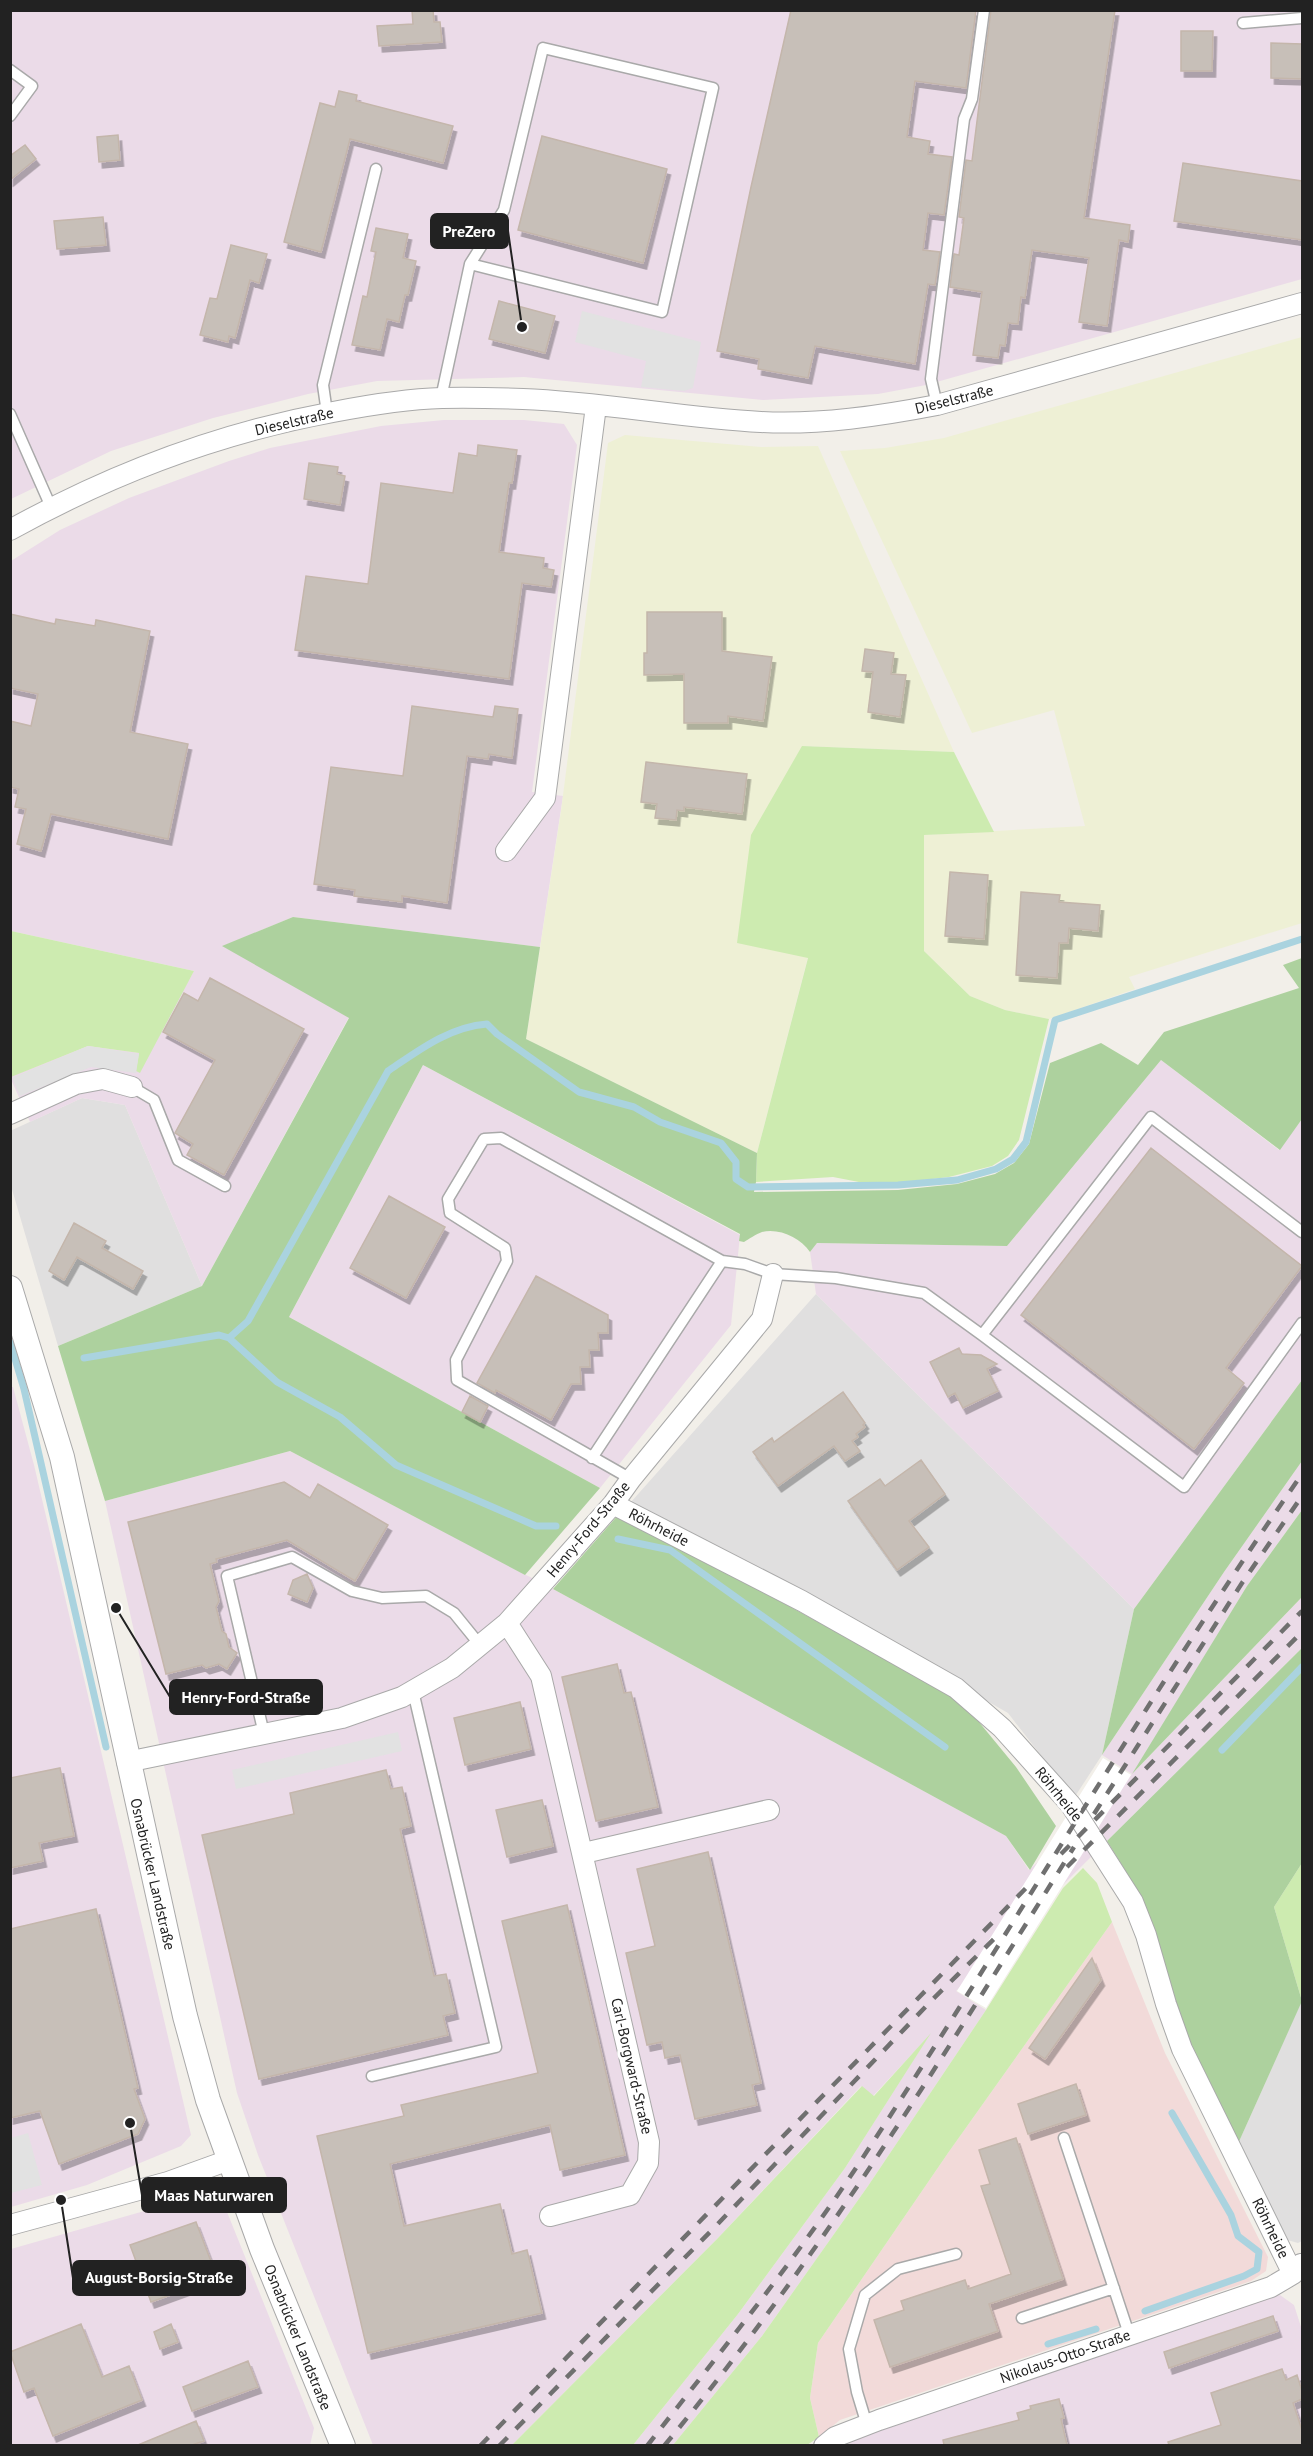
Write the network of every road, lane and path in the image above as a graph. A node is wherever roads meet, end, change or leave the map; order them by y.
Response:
1 (984, 10) edge
2 (1302, 18) edge
3 (1243, 23) dead end
4 (10, 70) edge
5 (10, 116) edge
6 (376, 169) dead end
7 (470, 264) junction
8 (1302, 303) edge
9 (441, 398) junction
10 (937, 405) junction
11 (596, 406) junction
12 (327, 413) junction
13 (10, 414) edge
14 (51, 507) junction
15 (10, 530) edge
16 (507, 851) dead end
17 (132, 1087) joint
18 (10, 1114) edge
19 (225, 1186) dead end
20 (1302, 1232) edge
21 (722, 1261) junction
22 (773, 1274) junction
23 (10, 1288) edge
24 (1302, 1323) edge
25 (982, 1335) junction
26 (592, 1458) junction
27 (631, 1479) junction
28 (613, 1504) junction
29 (507, 1623) junction
30 (480, 1645) junction
31 (413, 1690) junction
32 (264, 1734) junction
33 (127, 1761) junction
34 (769, 1810) dead end
35 (584, 1853) junction
36 (372, 2076) dead end
37 (1064, 2138) dead end
38 (229, 2160) junction
39 (550, 2216) dead end
40 (10, 2225) edge
41 (956, 2254) dead end
42 (1298, 2268) edge
43 (1114, 2288) junction
44 (1022, 2318) dead end
45 (1129, 2334) junction
46 (867, 2425) junction
47 (833, 2443) edge
48 (343, 2445) edge

1 - 10 lane
2 - 3 lane
4 - 5 lane
6 - 12 lane
7 - 7 lane
7 - 9 lane
8 - 10 street, Dieselstraße
9 - 11 street, Dieselstraße
9 - 12 street, Dieselstraße
10 - 11 street, Dieselstraße
11 - 16 street
12 - 14 street, Dieselstraße
13 - 14 lane
14 - 15 street, Dieselstraße
17 - 18 street
17 - 19 lane
20 - 25 lane
21 - 22 lane
21 - 26 lane
21 - 26 lane
22 - 25 lane
22 - 27 street, Henry-Ford-Straße
23 - 33 street, Osnabrücker Landstraße
24 - 25 lane
26 - 27 lane
27 - 28 street, Henry-Ford-Straße
28 - 29 street, Henry-Ford-Straße
28 - 42 street, Röhrheide
29 - 30 street, Henry-Ford-Straße
29 - 35 street, Carl-Borgward-Straße
30 - 31 street, Henry-Ford-Straße
30 - 32 lane
31 - 32 street, Henry-Ford-Straße
31 - 36 lane
32 - 33 street, Henry-Ford-Straße
33 - 38 street, Osnabrücker Landstraße
34 - 35 street
35 - 39 street, Carl-Borgward-Straße
37 - 43 lane
38 - 40 street
38 - 48 street, Osnabrücker Landstraße
41 - 46 lane
42 - 45 street, Nikolaus-Otto-Straße
43 - 44 lane
43 - 45 lane
45 - 46 street, Nikolaus-Otto-Straße
46 - 47 street, Nikolaus-Otto-Straße

